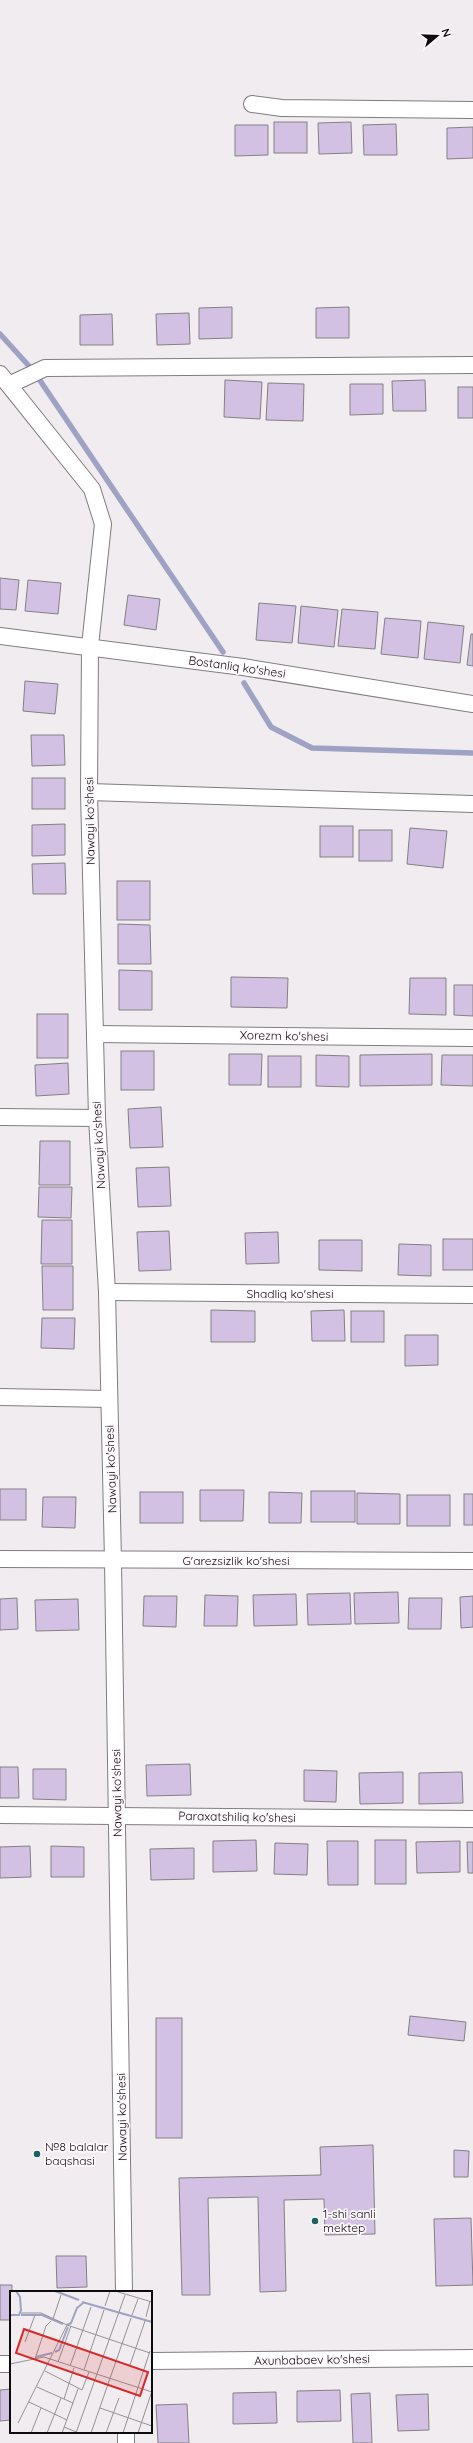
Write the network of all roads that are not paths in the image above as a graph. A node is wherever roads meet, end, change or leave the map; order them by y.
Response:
1 (252, 104) dead end
2 (473, 110) edge
3 (473, 365) edge
4 (5, 380) edge
5 (0, 636) edge
6 (90, 646) junction
7 (473, 704) edge
8 (89, 792) junction
9 (473, 804) edge
10 (95, 1034) junction
11 (473, 1038) edge
12 (0, 1117) edge
13 (97, 1118) junction
14 (107, 1292) junction
15 (473, 1295) edge
16 (0, 1397) edge
17 (109, 1399) junction
18 (0, 1559) edge
19 (114, 1561) junction
20 (473, 1561) edge
21 (0, 1815) edge
22 (118, 1816) junction
23 (473, 1819) edge
24 (124, 2291) edge
25 (473, 2358) edge
26 (152, 2361) edge

1 - 2 street
3 - 4 street
4 - 6 street, Nawayi ko'shesi
5 - 6 street, Bostanliq ko'shesi
6 - 7 street, Bostanliq ko'shesi
6 - 8 street, Nawayi ko'shesi
8 - 9 street
8 - 10 street, Nawayi ko'shesi
10 - 11 street, Xorezm ko'shesi
10 - 13 street, Nawayi ko'shesi
12 - 13 street
13 - 14 street, Nawayi ko'shesi
14 - 15 street, Shadliq ko'shesi
14 - 17 street, Nawayi ko'shesi
16 - 17 street
17 - 19 street, Nawayi ko'shesi
18 - 19 street, G'arezsizlik ko'shesi
19 - 20 street, G'arezsizlik ko'shesi
19 - 22 street, Nawayi ko'shesi
21 - 22 street, Paraxatshiliq ko'shesi
22 - 23 street, Paraxatshiliq ko'shesi
22 - 24 street, Nawayi ko'shesi
25 - 26 street, Axunbabaev ko'shesi

